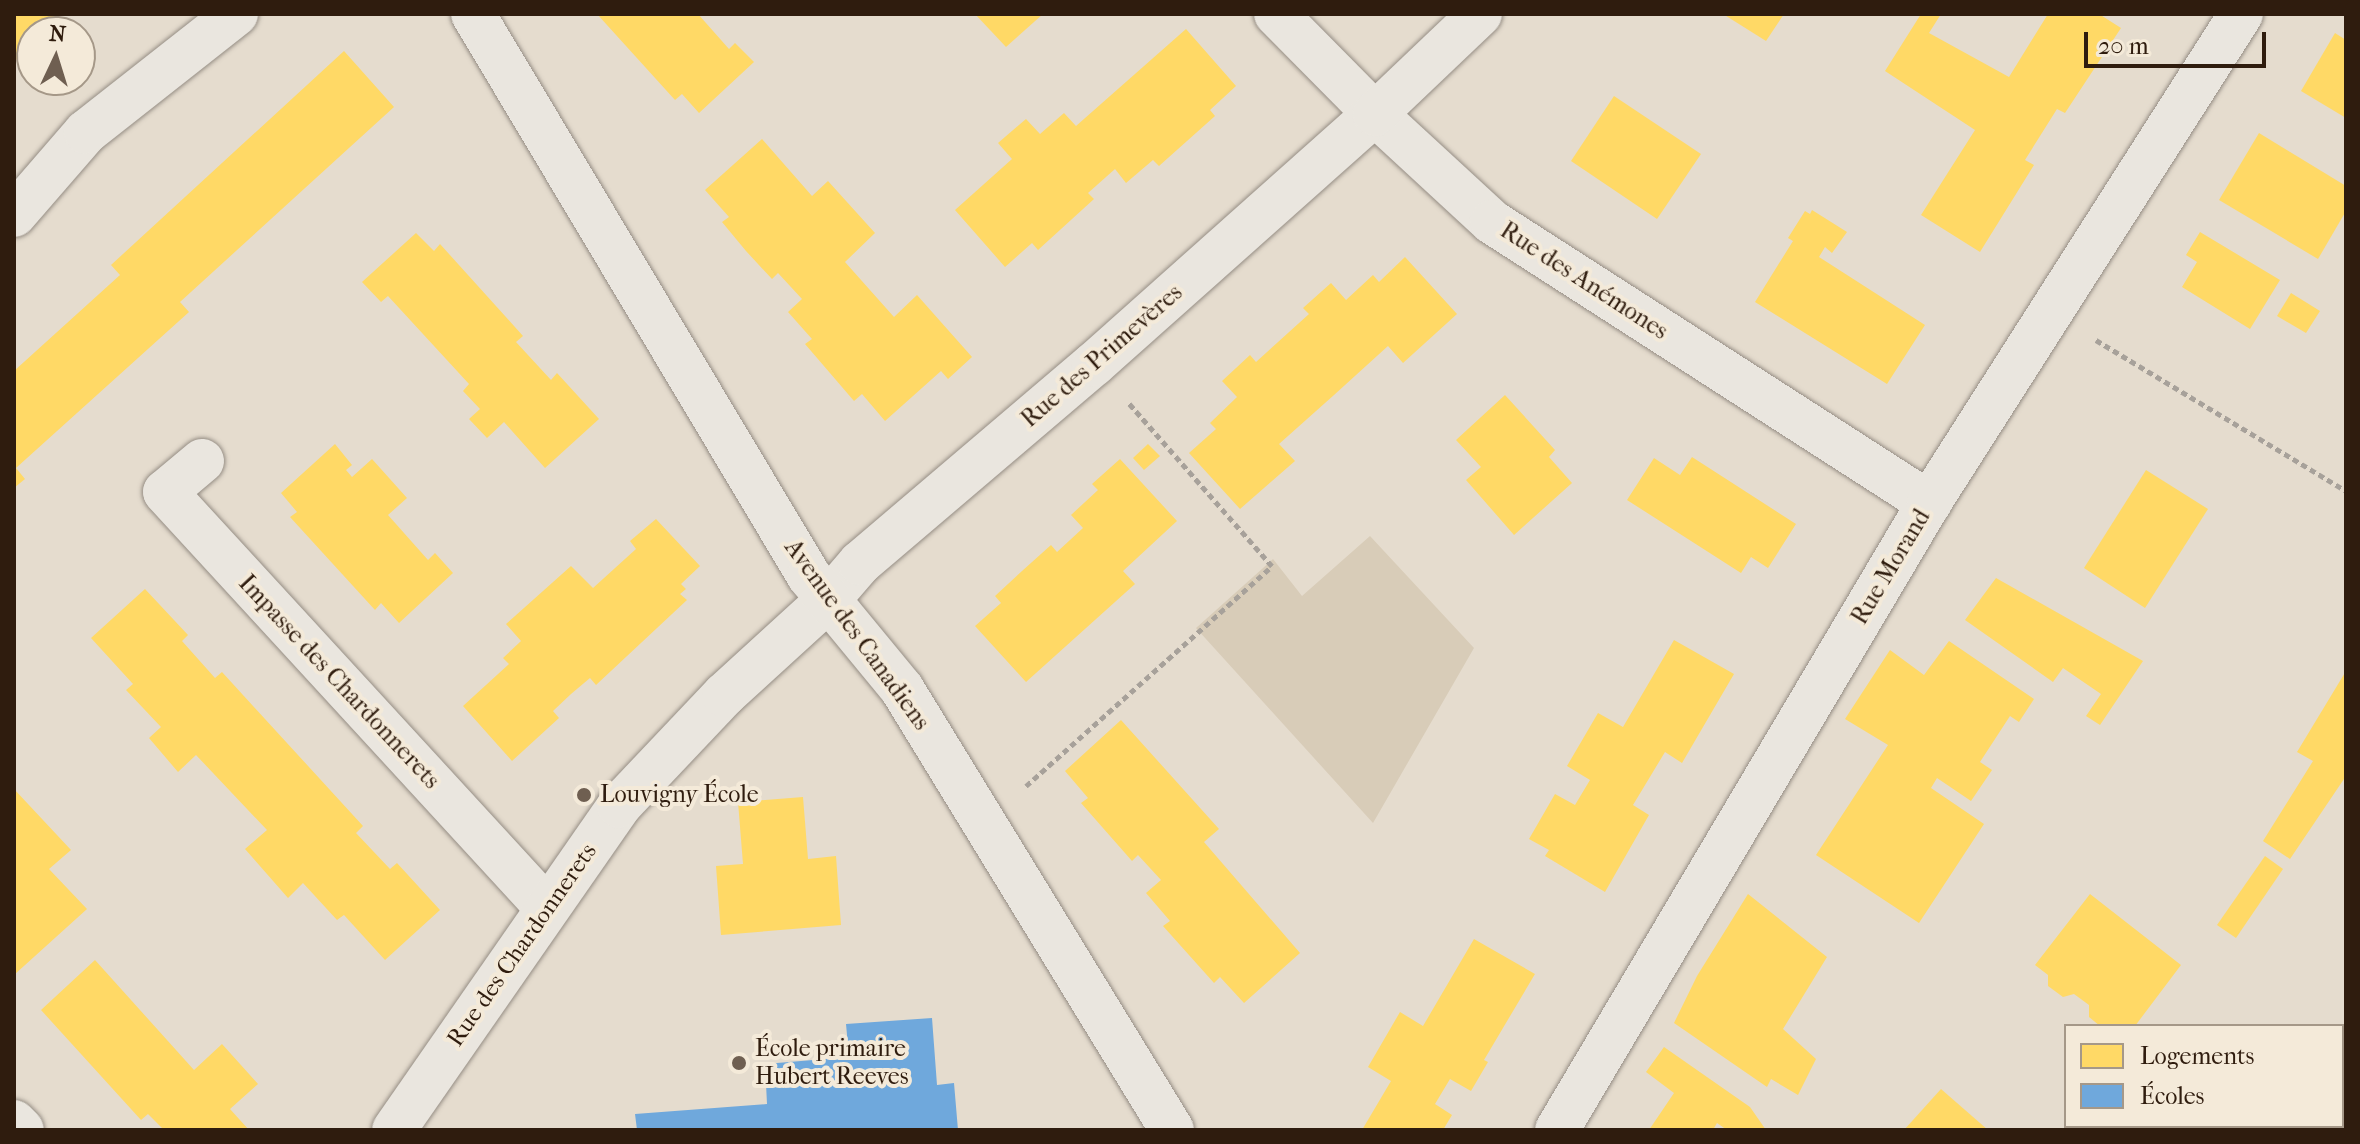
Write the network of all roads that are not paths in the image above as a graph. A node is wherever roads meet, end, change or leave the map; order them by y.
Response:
1 (236, 14) edge
2 (473, 14) edge
3 (1276, 14) edge
4 (1480, 14) edge
5 (2241, 14) edge
6 (1375, 114) junction
7 (14, 215) edge
8 (202, 461) dead end
9 (1929, 503) junction
10 (829, 599) junction
11 (547, 908) junction
12 (14, 1122) edge
13 (22, 1130) edge
14 (394, 1130) edge
15 (1172, 1130) edge
16 (1557, 1130) edge

1 - 7 street
2 - 10 street, Avenue des Canadiens
3 - 6 street, Rue des Anémones
4 - 6 street, Rue des Primevères
5 - 9 street, Rue Morand
6 - 9 street, Rue des Anémones
6 - 10 street, Rue des Primevères
8 - 11 street, Impasse des Chardonnerets
9 - 16 street, Rue Morand
10 - 11 street, Rue des Chardonnerets
10 - 15 street, Avenue des Canadiens
11 - 14 street, Rue des Chardonnerets
12 - 13 street

